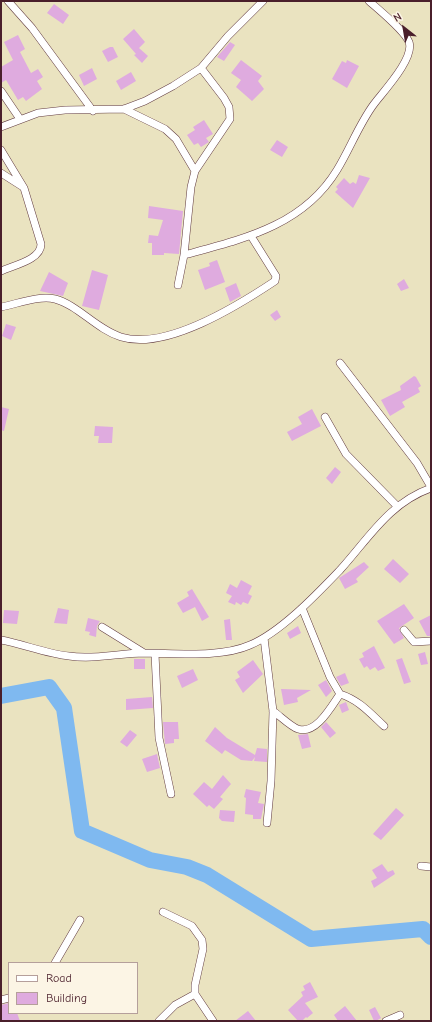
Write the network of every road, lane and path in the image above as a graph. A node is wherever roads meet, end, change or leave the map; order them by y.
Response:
1 (8, 1) edge
2 (263, 1) edge
3 (369, 1) edge
4 (201, 68) junction
5 (1, 91) edge
6 (124, 109) junction
7 (93, 111) junction
8 (20, 119) junction
9 (1, 127) edge
10 (1, 150) edge
11 (195, 171) junction
12 (1, 173) edge
13 (24, 188) junction
14 (251, 236) junction
15 (184, 255) junction
16 (1, 271) edge
17 (178, 285) dead end
18 (1, 307) edge
19 (340, 363) dead end
20 (325, 417) dead end
21 (431, 487) edge
22 (397, 506) junction
23 (302, 608) junction
24 (102, 627) dead end
25 (404, 630) dead end
26 (264, 638) junction
27 (1, 640) edge
28 (431, 641) edge
29 (144, 653) junction
30 (156, 654) junction
31 (340, 694) junction
32 (273, 710) junction
33 (384, 726) dead end
34 (171, 794) dead end
35 (267, 823) dead end
36 (421, 866) dead end
37 (431, 866) edge
38 (163, 912) dead end
39 (80, 920) dead end
40 (56, 962) edge
41 (195, 994) junction
42 (400, 1015) dead end
43 (159, 1021) edge
44 (213, 1021) edge
45 (386, 1021) edge

1 - 7 street
2 - 4 street
3 - 14 street
4 - 6 street
4 - 11 street
5 - 8 street
6 - 7 street
6 - 11 street
7 - 8 street
8 - 9 street
10 - 13 street
11 - 15 street
12 - 13 street
13 - 16 street
14 - 15 street
14 - 18 street
15 - 17 street
19 - 21 street
20 - 22 street
21 - 22 street
22 - 23 street
23 - 26 street
23 - 31 street
24 - 29 street
25 - 28 street
26 - 30 street
26 - 32 street
27 - 29 street
29 - 30 street
30 - 34 street
31 - 32 street
31 - 33 street
32 - 35 street
36 - 37 street
38 - 41 street
39 - 40 street
41 - 43 street
41 - 44 street
42 - 45 street

